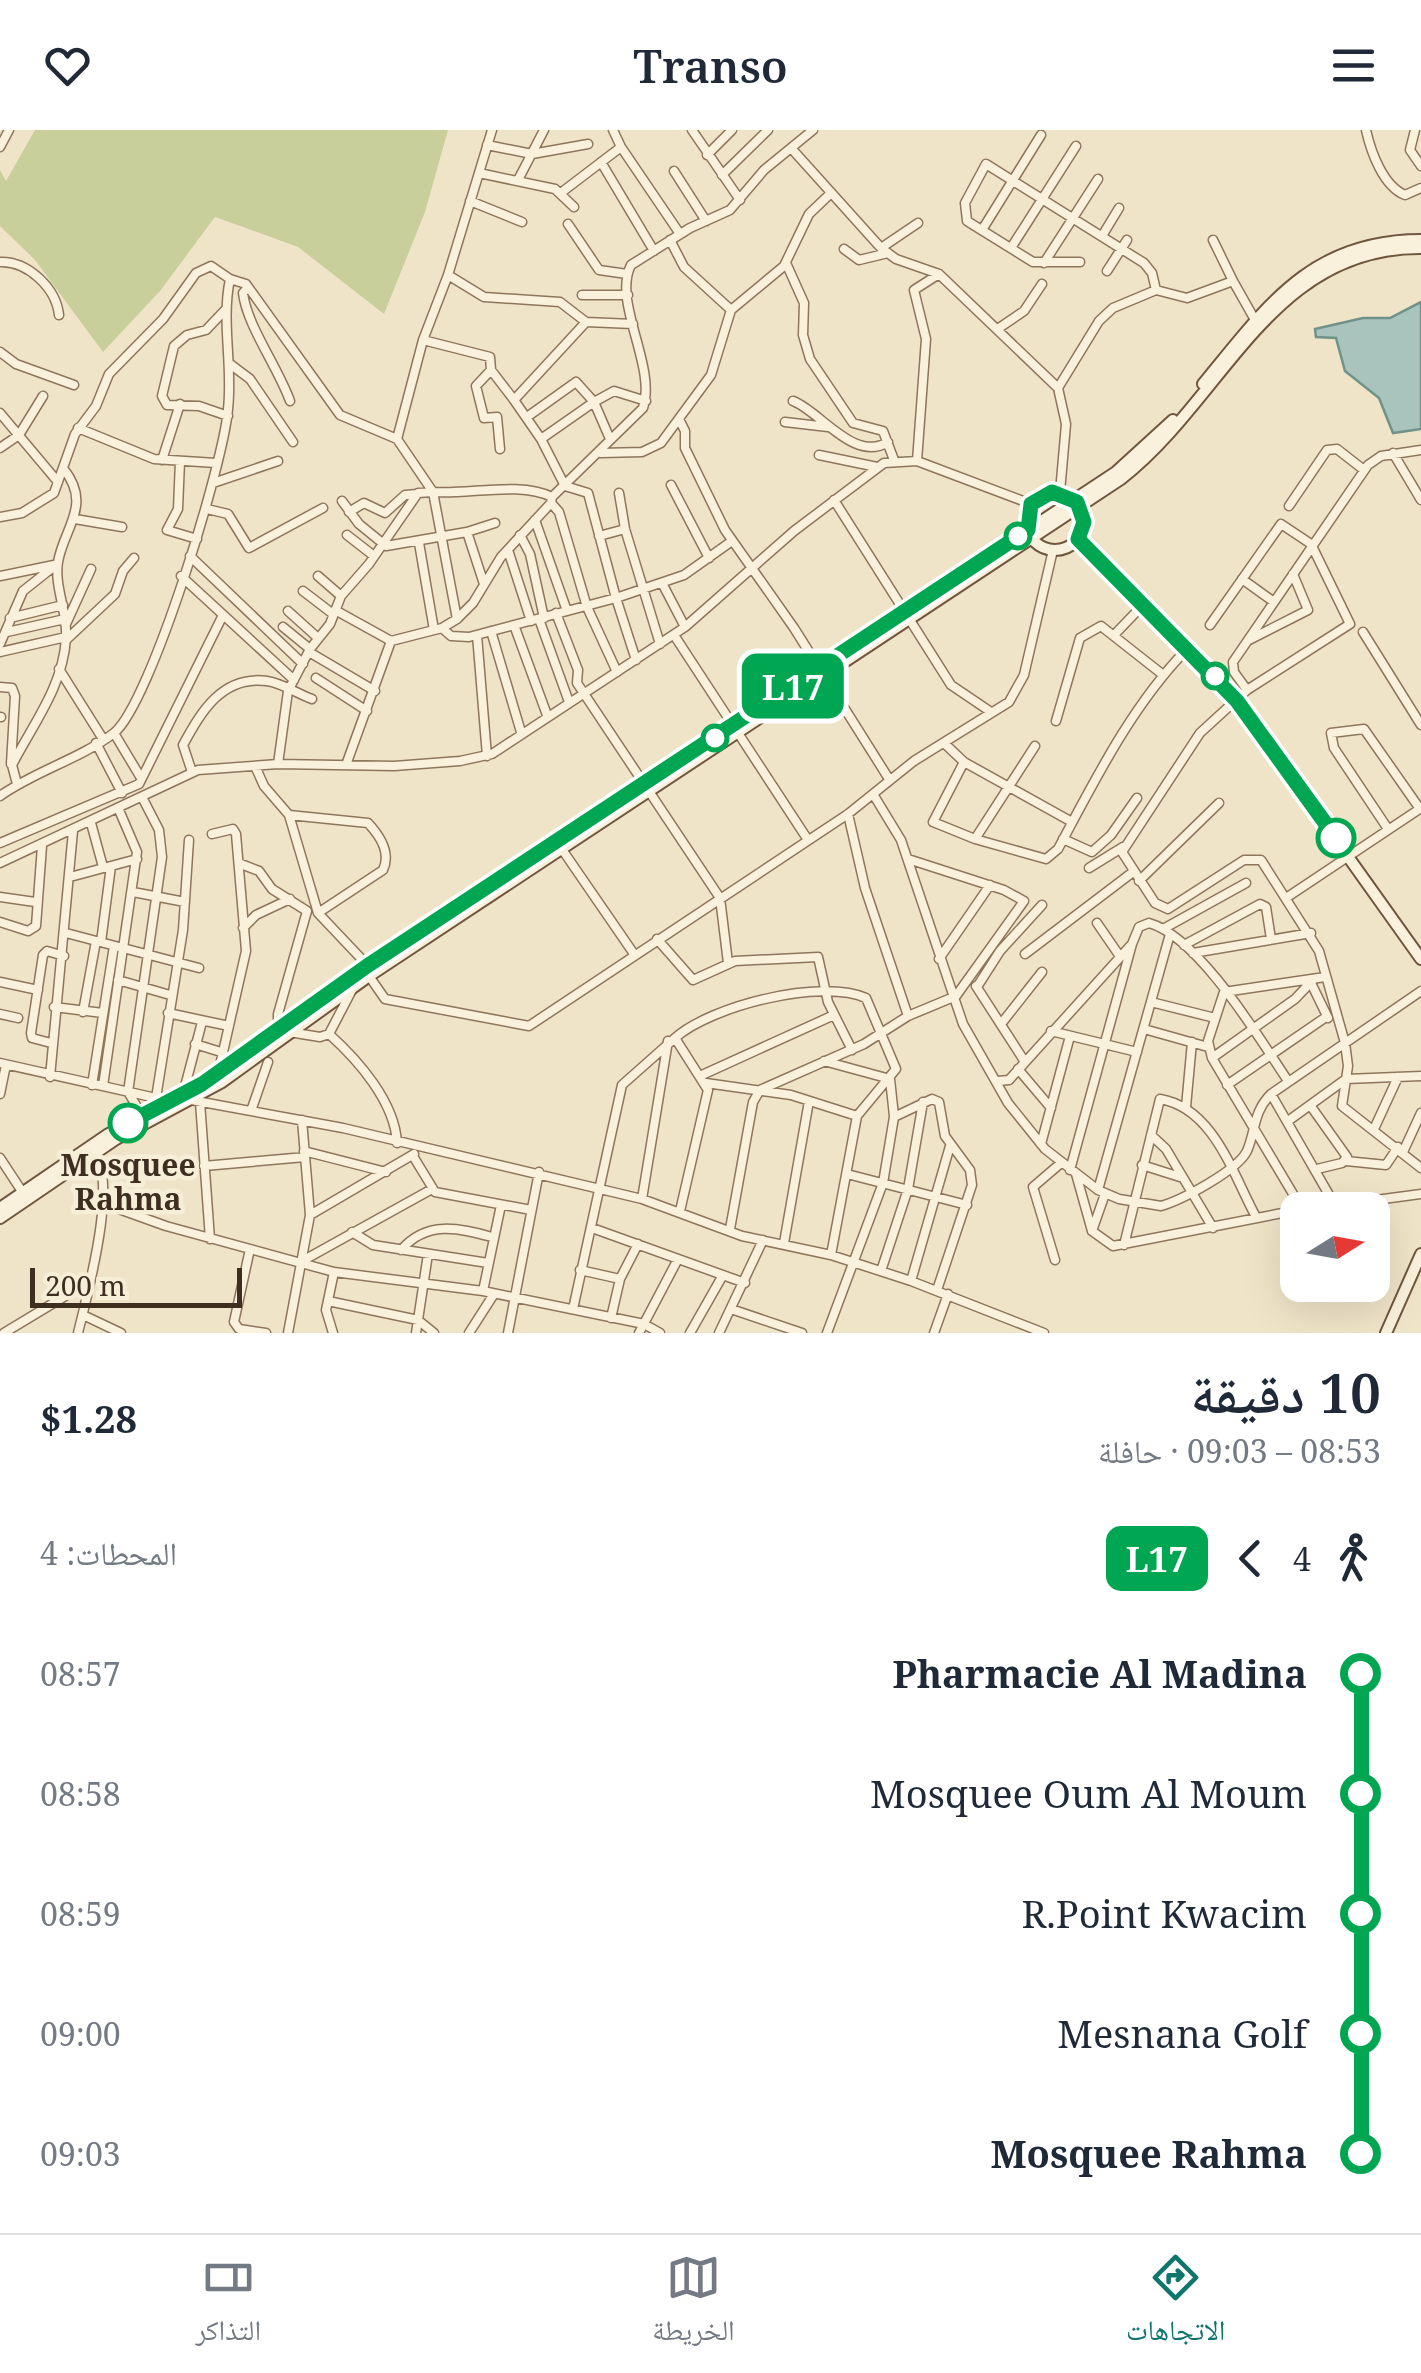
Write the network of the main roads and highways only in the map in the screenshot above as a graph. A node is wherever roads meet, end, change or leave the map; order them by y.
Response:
1 (1421, 240) edge
2 (1421, 248) edge
3 (1077, 502) junction
4 (1030, 534) junction
5 (1078, 539) junction
6 (1421, 959) edge
7 (370, 971) junction
8 (286, 1031) junction
9 (191, 1099) junction
10 (25, 1196) junction
11 (0, 1208) edge
12 (0, 1218) edge
13 (1421, 1254) edge
14 (1386, 1333) edge

1 - 3 main road
2 - 3 main road
3 - 4 main road
3 - 4 main road
3 - 5 main road
4 - 5 main road
4 - 7 main road
5 - 6 main road
7 - 8 main road
7 - 8 main road
8 - 9 main road
8 - 9 main road
9 - 10 main road
10 - 11 main road
10 - 12 main road
13 - 14 main road

